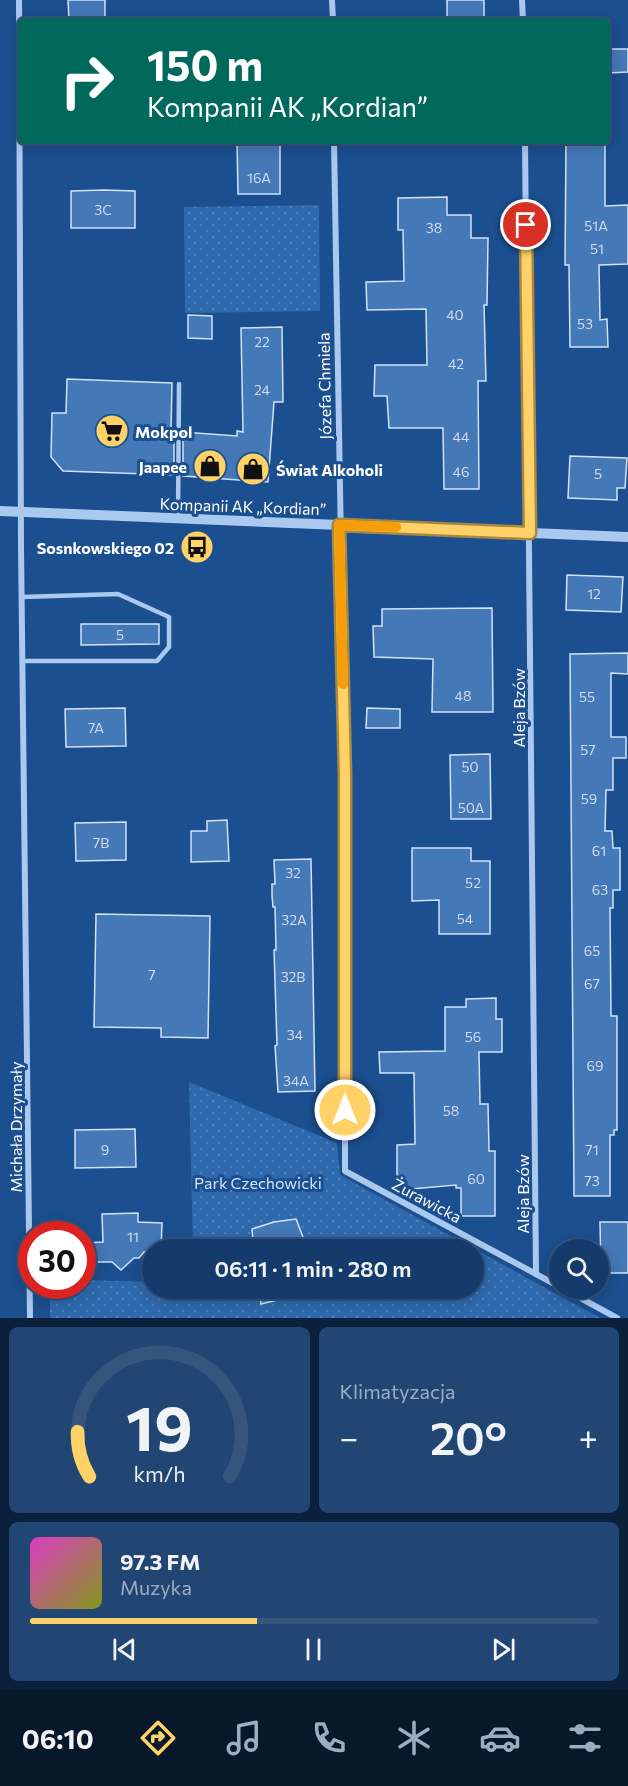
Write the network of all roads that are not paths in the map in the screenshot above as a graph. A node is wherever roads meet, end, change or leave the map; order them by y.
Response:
1 (19, 0) edge
2 (332, 0) edge
3 (522, 0) edge
4 (19, 18) edge
5 (333, 18) edge
6 (523, 18) edge
7 (20, 144) edge
8 (334, 144) edge
9 (525, 144) edge
10 (179, 384) dead end
11 (0, 511) edge
12 (21, 512) junction
13 (178, 518) junction
14 (339, 525) junction
15 (530, 533) junction
16 (628, 537) edge
17 (22, 597) junction
18 (22, 661) junction
19 (345, 1171) joint
20 (536, 1274) junction
21 (549, 1281) edge
22 (582, 1299) edge
23 (30, 1318) edge
24 (617, 1318) edge

1 - 4 street, Michała Drzymały
2 - 5 street
3 - 6 street
7 - 12 street, Michała Drzymały
8 - 14 street, Józefa Chmiela
9 - 15 street, Aleja Bzów
10 - 13 lane
11 - 12 street, Kompanii AK „Kordian”
12 - 13 street, Kompanii AK „Kordian”
12 - 17 street, Michała Drzymały
13 - 14 street, Kompanii AK „Kordian”
14 - 15 street, Kompanii AK „Kordian”
14 - 19 street, Józefa Chmiela
15 - 16 street, Kompanii AK „Kordian”
15 - 20 street, Aleja Bzów
17 - 18 street, Michała Drzymały
17 - 18 lane
18 - 23 street, Michała Drzymały
19 - 20 street, Żurawicka
20 - 21 street, Żurawicka
22 - 24 street, Żurawicka

